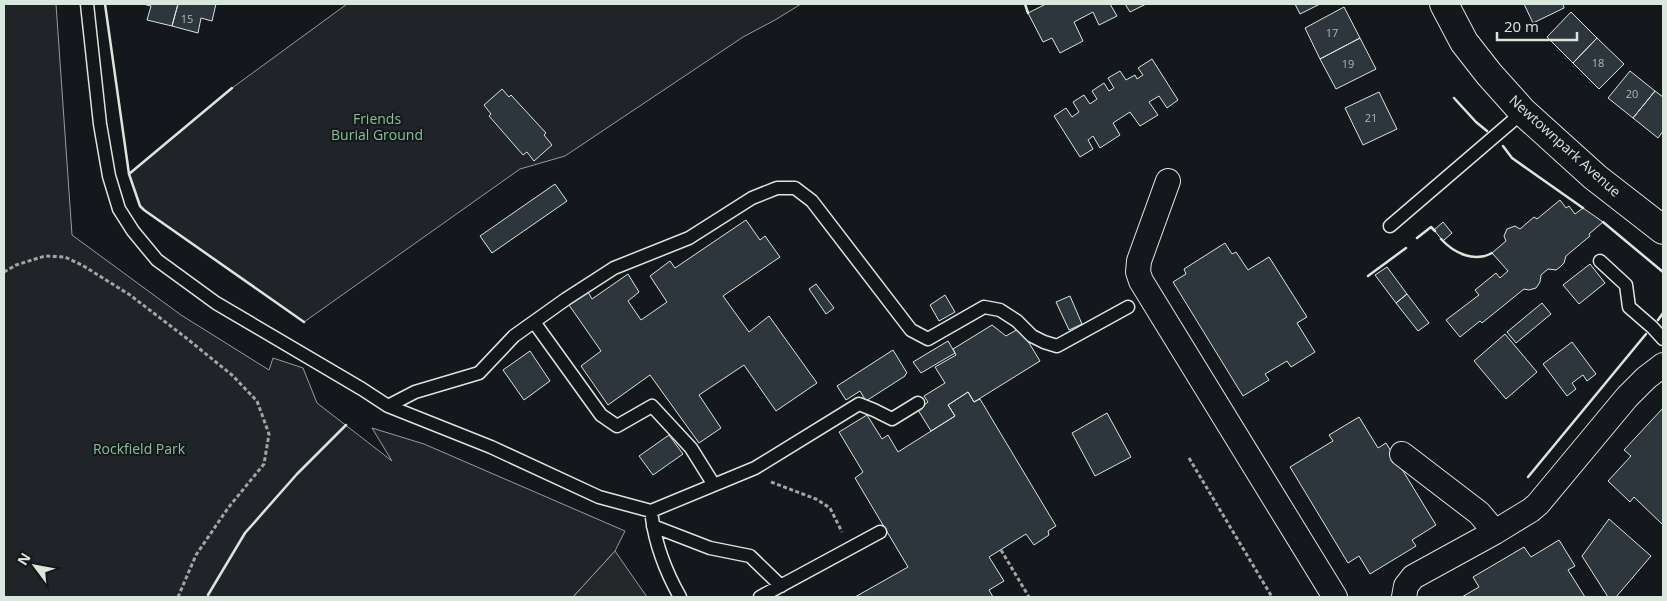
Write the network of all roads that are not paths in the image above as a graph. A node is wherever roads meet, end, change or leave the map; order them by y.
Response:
1 (88, 4) edge
2 (1444, 4) edge
3 (1522, 112) junction
4 (1168, 181) dead end
5 (1390, 226) dead end
6 (1663, 230) edge
7 (1600, 261) dead end
8 (1128, 307) dead end
9 (534, 322) junction
10 (1663, 339) edge
11 (1663, 365) edge
12 (918, 404) dead end
13 (388, 406) junction
14 (1402, 454) dead end
15 (714, 485) junction
16 (651, 511) junction
17 (653, 526) junction
18 (880, 532) dead end
19 (1495, 532) junction
20 (781, 586) junction
21 (680, 597) edge
22 (760, 597) edge
23 (1335, 597) edge
24 (1404, 597) edge

1 - 13 lane
2 - 3 main road, Newtownpark Avenue
3 - 5 lane
3 - 6 main road, Newtownpark Avenue
4 - 23 street
7 - 10 lane
8 - 9 lane
9 - 13 lane
9 - 15 lane
11 - 19 street
12 - 15 lane
13 - 16 lane
14 - 19 street
15 - 16 lane
16 - 17 lane
17 - 20 lane
17 - 21 lane
18 - 20 lane
19 - 24 street
20 - 22 lane

